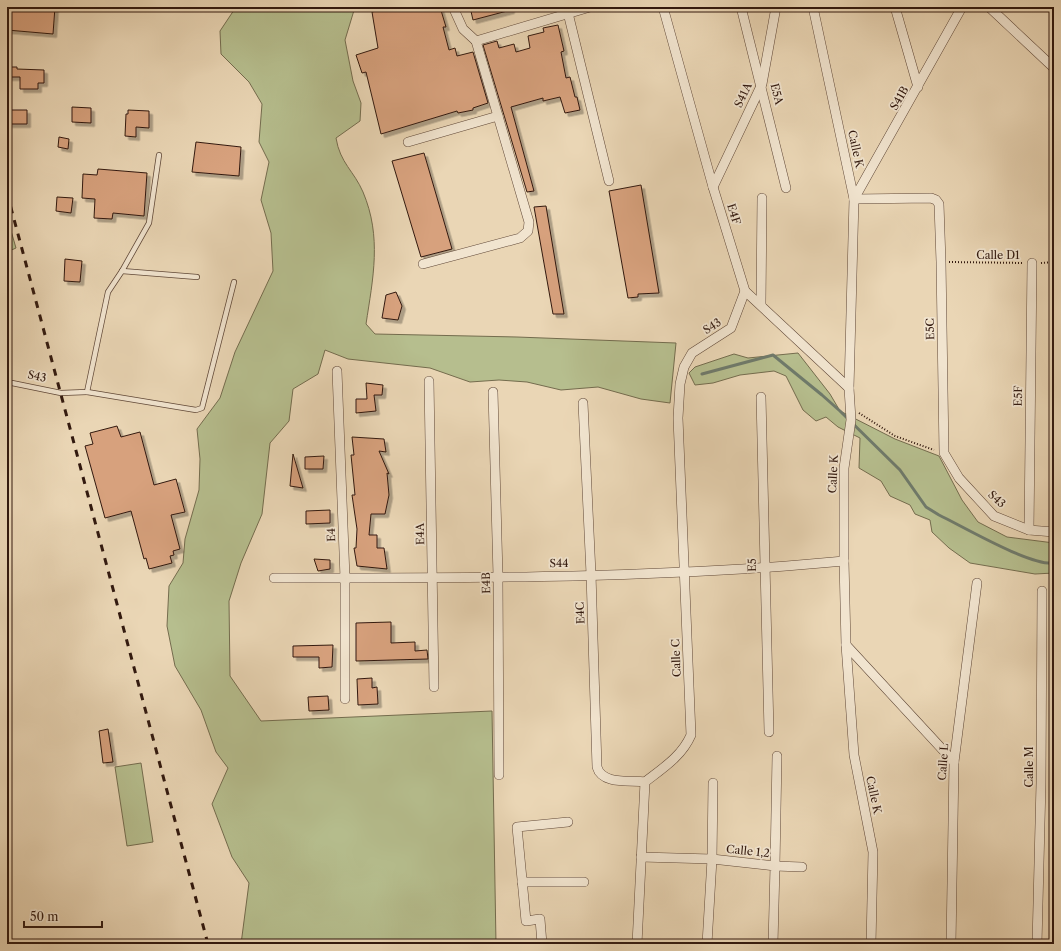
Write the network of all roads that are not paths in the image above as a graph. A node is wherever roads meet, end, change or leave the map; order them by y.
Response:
1 (453, 7) edge
2 (590, 7) edge
3 (663, 7) edge
4 (741, 7) edge
5 (776, 7) edge
6 (813, 7) edge
7 (895, 7) edge
8 (962, 7) edge
9 (989, 7) edge
10 (568, 13) junction
11 (476, 41) junction
12 (1054, 68) edge
13 (762, 84) junction
14 (918, 87) junction
15 (498, 116) junction
16 (408, 142) dead end
17 (159, 155) dead end
18 (609, 181) dead end
19 (713, 187) junction
20 (786, 188) dead end
21 (762, 198) dead end
22 (854, 199) junction
23 (1032, 263) road end
24 (422, 264) dead end
25 (122, 271) junction
26 (197, 276) dead end
27 (234, 282) dead end
28 (745, 291) junction
29 (761, 304) junction
30 (692, 353) joint
31 (337, 371) dead end
32 (429, 381) dead end
33 (7, 382) edge
34 (849, 388) junction
35 (87, 392) junction
36 (493, 392) dead end
37 (760, 397) dead end
38 (583, 403) dead end
39 (944, 453) joint
40 (1029, 530) junction
41 (1054, 532) edge
42 (844, 561) junction
43 (764, 569) junction
44 (684, 572) junction
45 (591, 574) junction
46 (498, 576) junction
47 (274, 578) dead end
48 (345, 578) junction
49 (432, 578) junction
50 (977, 583) dead end
51 (1042, 591) dead end
52 (846, 645) junction
53 (434, 687) dead end
54 (344, 699) dead end
55 (769, 732) dead end
56 (777, 756) dead end
57 (954, 762) junction
58 (499, 775) dead end
59 (645, 782) junction
60 (713, 783) dead end
61 (568, 822) dead end
62 (641, 857) junction
63 (712, 859) junction
64 (775, 866) junction
65 (802, 867) dead end
66 (522, 882) junction
67 (584, 882) dead end
68 (542, 942) edge
69 (637, 944) edge
70 (707, 944) edge
71 (773, 944) edge
72 (871, 944) edge
73 (951, 944) edge
74 (1037, 944) edge

1 - 11 street
2 - 10 street
3 - 19 street, E4F
4 - 13 street, E5A
5 - 13 street, S41A
6 - 22 street, Calle K
7 - 14 street
8 - 14 street, S41B
9 - 12 street
10 - 11 street
10 - 18 street
11 - 15 street
13 - 19 street, S41A
13 - 20 street, E5A
14 - 22 street, S41B
15 - 16 street
15 - 24 street
17 - 25 lane
19 - 28 street, E4F
21 - 29 street
22 - 34 street, Calle K
22 - 39 street, E5C
23 - 40 street, E5F
25 - 26 lane
25 - 35 lane
27 - 35 lane, S43
28 - 29 street
28 - 30 street, S43
29 - 34 street
30 - 44 street, Calle C
31 - 48 street, E4
32 - 49 street, E4A
33 - 35 lane, S43
34 - 42 street, Calle K
36 - 46 street, E4B
37 - 43 street, E5
38 - 45 street, E4C
39 - 40 street, S43
40 - 41 street, S43
42 - 43 street, S44
42 - 52 street, Calle K
43 - 44 street, S44
43 - 55 street, E5
44 - 45 street, S44
44 - 59 street, Calle C
45 - 46 street, S44
45 - 59 street, E4C
46 - 49 street, S44
46 - 58 street, E4B
47 - 48 street, S44
48 - 49 street, S44
48 - 54 street, E4
49 - 53 street, E4A
50 - 57 street, Calle L
51 - 74 street, Calle M
52 - 57 street
52 - 72 street, Calle K
56 - 64 street
57 - 73 street, Calle L
59 - 62 street
60 - 63 street
61 - 66 street
62 - 63 street, Calle 1,2
62 - 69 street
63 - 64 street, Calle 1,2
63 - 70 street
64 - 65 street
64 - 71 street, Calle 1,2
66 - 67 street
66 - 68 street

